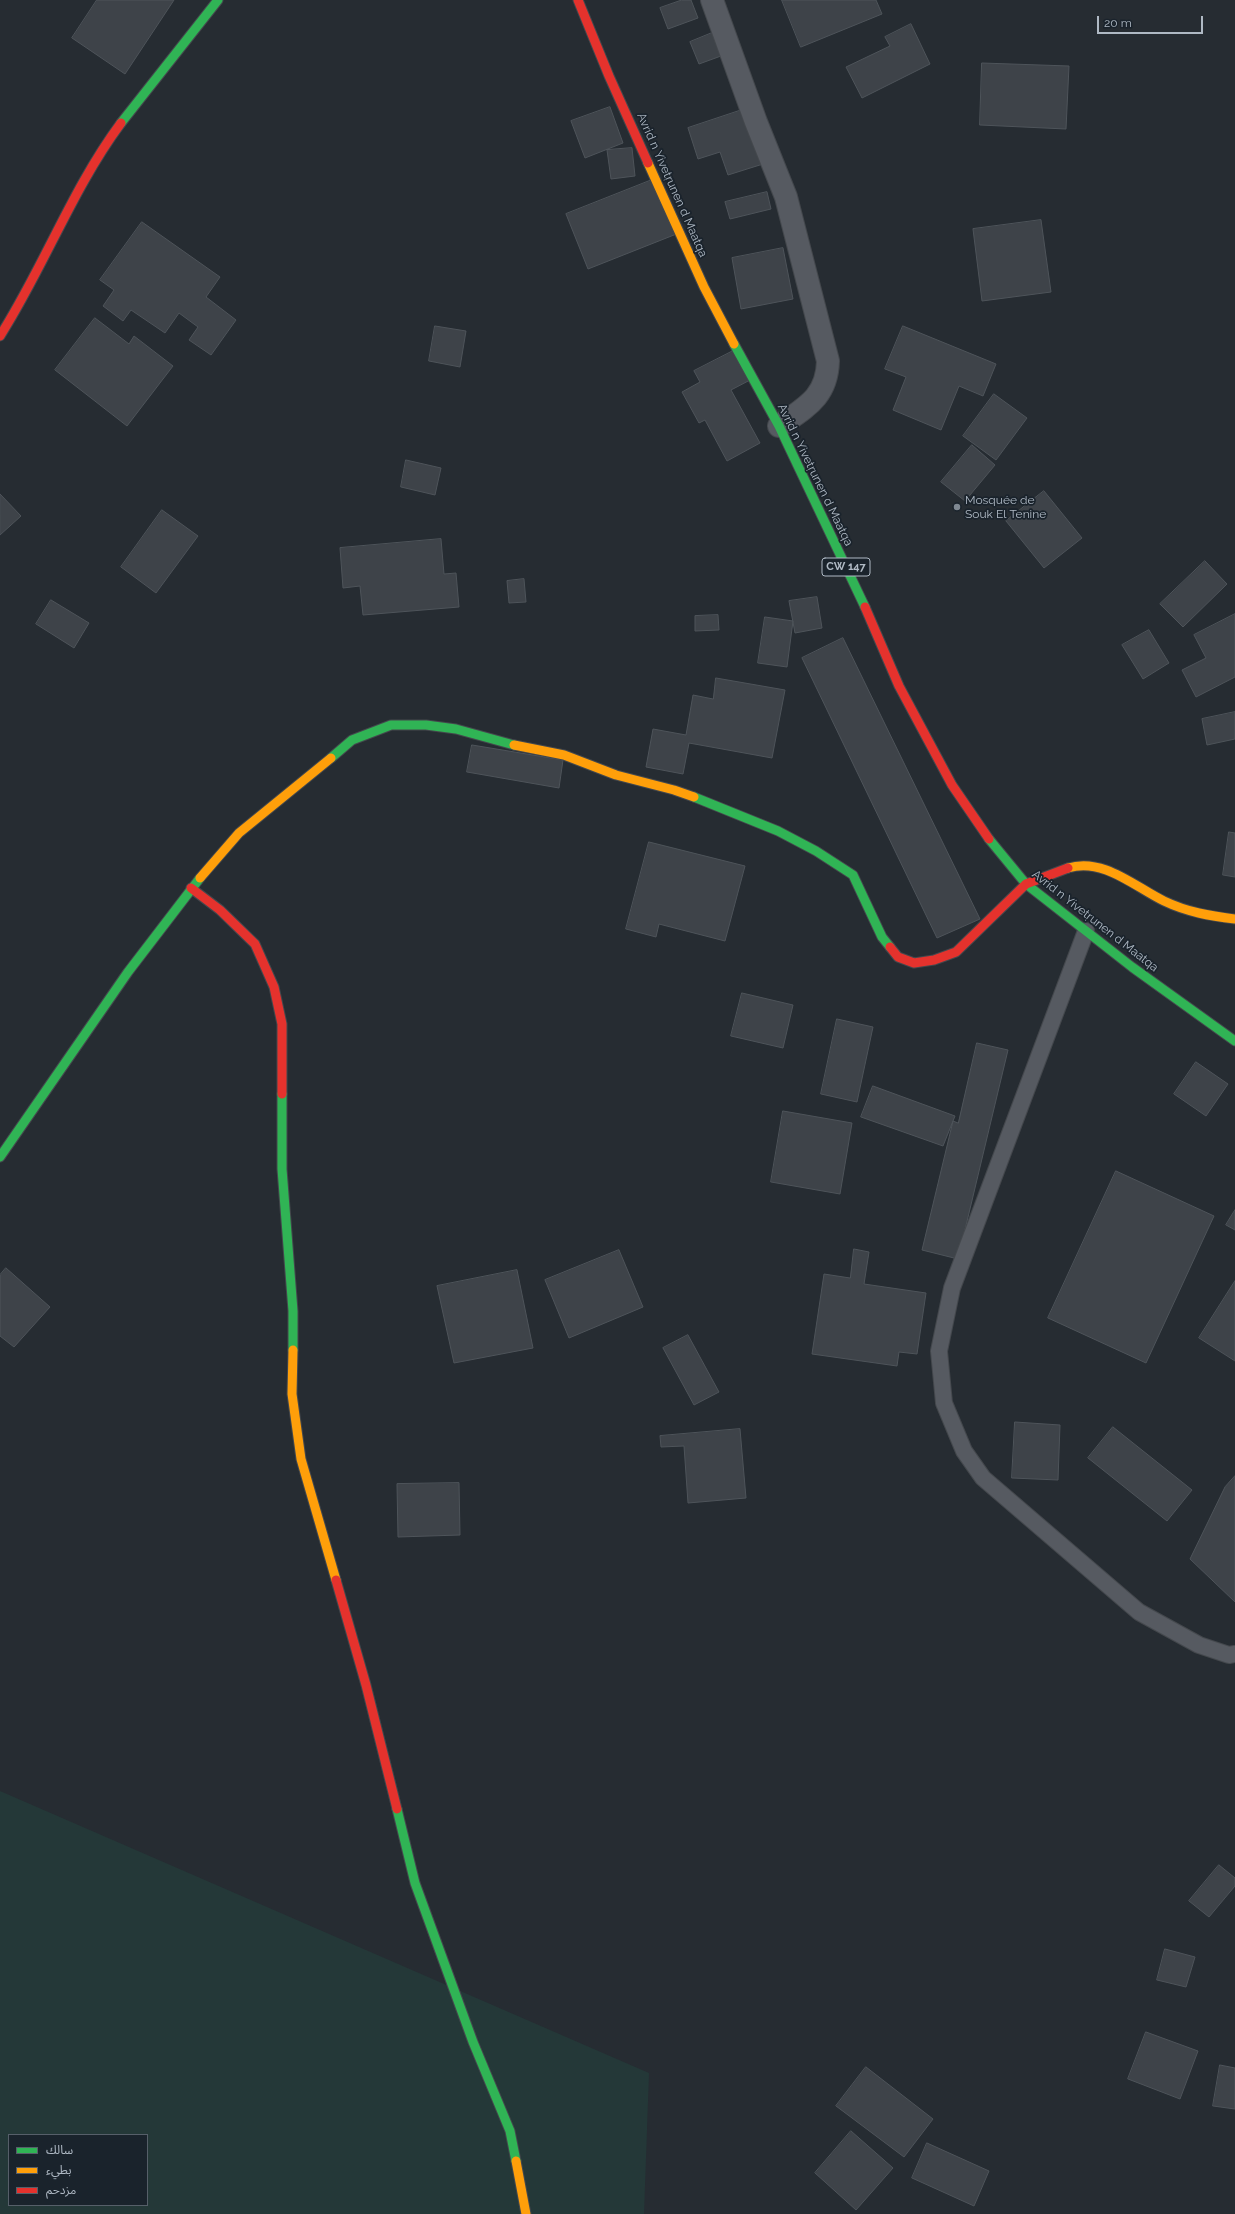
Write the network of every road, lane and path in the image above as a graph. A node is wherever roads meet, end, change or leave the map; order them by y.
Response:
1 (218, 0) edge
2 (578, 0) edge
3 (712, 0) edge
4 (0, 336) edge
5 (780, 426) junction
6 (1026, 884) junction
7 (191, 888) junction
8 (1235, 919) edge
9 (1086, 932) junction
10 (1235, 1041) edge
11 (0, 1157) edge
12 (1235, 1654) edge
13 (526, 2214) edge

1 - 4 street
2 - 5 street, Avrid n Yivetṛunen d Maatqa / CW 147
3 - 5 street
5 - 6 street, Avrid n Yivetṛunen d Maatqa / CW 147
6 - 7 street
6 - 8 street
6 - 9 street, Avrid n Yivetṛunen d Maatqa / CW 147
7 - 11 street
7 - 13 street
9 - 10 street, Avrid n Yivetṛunen d Maatqa / CW 147
9 - 12 lane

